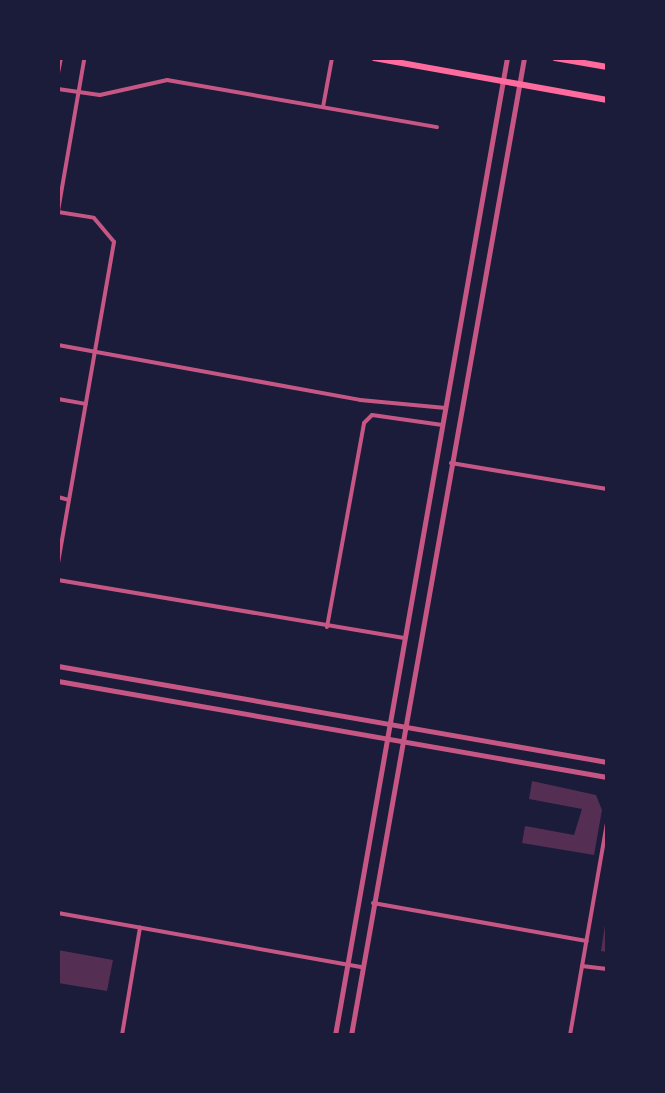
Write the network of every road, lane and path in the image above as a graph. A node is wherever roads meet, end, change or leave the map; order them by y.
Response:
1 (61, 58) edge
2 (68, 58) edge
3 (96, 58) edge
4 (332, 58) edge
5 (374, 58) edge
6 (507, 58) edge
7 (524, 58) edge
8 (555, 58) edge
9 (84, 60) junction
10 (607, 67) edge
11 (58, 73) edge
12 (503, 81) junction
13 (519, 85) junction
14 (58, 89) edge
15 (78, 93) junction
16 (607, 100) edge
17 (323, 107) junction
18 (437, 127) dead end
19 (58, 212) edge
20 (58, 345) edge
21 (95, 351) junction
22 (58, 399) edge
23 (86, 404) junction
24 (447, 408) junction
25 (444, 425) junction
26 (451, 463) junction
27 (607, 489) edge
28 (58, 497) edge
29 (69, 500) junction
30 (58, 563) edge
31 (58, 580) edge
32 (327, 627) junction
33 (404, 638) junction
34 (58, 666) edge
35 (58, 681) edge
36 (387, 724) junction
37 (403, 727) junction
38 (385, 739) junction
39 (401, 742) junction
40 (607, 762) edge
41 (607, 777) edge
42 (607, 824) edge
43 (373, 903) junction
44 (58, 913) edge
45 (140, 928) junction
46 (587, 941) junction
47 (347, 964) junction
48 (582, 966) junction
49 (362, 967) junction
50 (607, 969) edge
51 (122, 1035) edge
52 (335, 1035) edge
53 (351, 1035) edge
54 (570, 1035) edge

1 - 11 street
2 - 9 street
3 - 9 street
4 - 17 street
5 - 12 main road
6 - 12 street
7 - 13 street
8 - 10 main road
9 - 15 street
12 - 13 main road
12 - 24 street
13 - 16 main road
13 - 26 street
14 - 15 street
15 - 17 street
15 - 19 street
17 - 18 street
19 - 21 street
20 - 21 street
21 - 23 street
21 - 24 street
22 - 23 street
23 - 29 street
24 - 25 street
25 - 32 street
25 - 33 street
26 - 27 street
26 - 37 street
28 - 29 street
29 - 30 street
31 - 32 street
32 - 33 street
33 - 36 street
34 - 36 street
35 - 38 street
36 - 37 street
36 - 38 street
37 - 39 street
37 - 40 street
38 - 39 street
38 - 47 street
39 - 41 street
39 - 43 street
42 - 46 street
43 - 46 street
43 - 49 street
44 - 45 street
45 - 47 street
45 - 51 street
46 - 48 street
47 - 49 street
47 - 52 street
48 - 50 street
48 - 54 street
49 - 53 street

